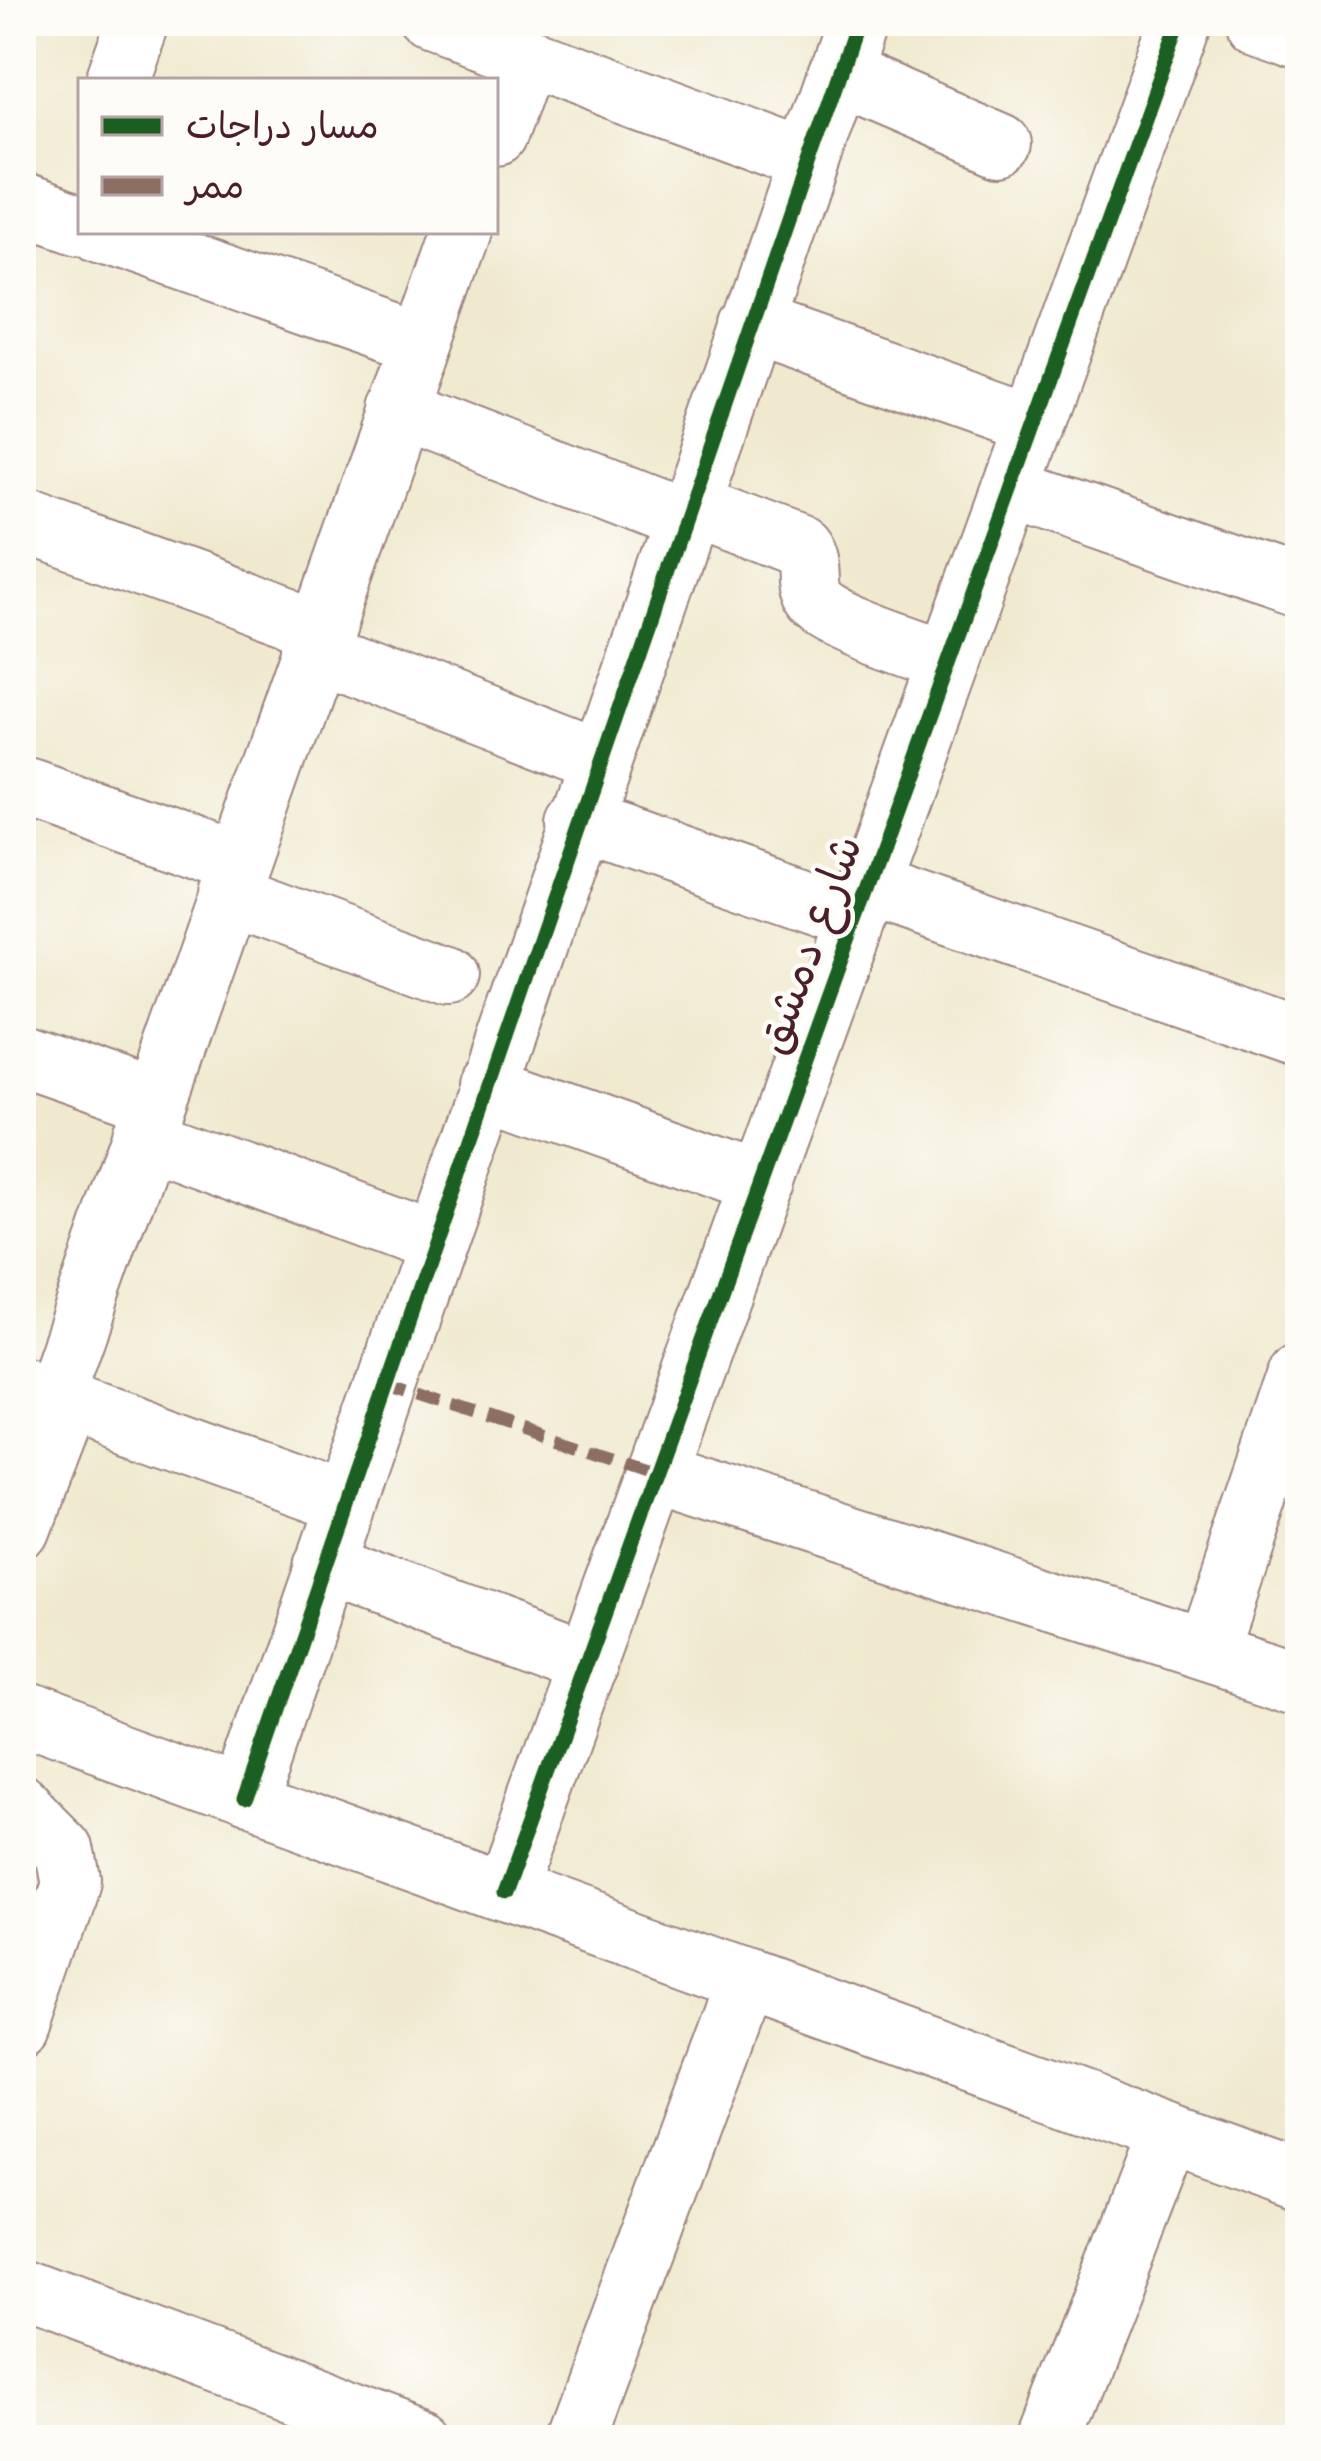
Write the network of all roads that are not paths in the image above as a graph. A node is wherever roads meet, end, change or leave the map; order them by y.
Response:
1 (138, 21) edge
2 (432, 21) edge
3 (1180, 21) edge
4 (1256, 21) edge
5 (1300, 37) edge
6 (544, 46) edge
7 (848, 47) edge
8 (118, 78) edge
9 (498, 130) edge
10 (1001, 144) dead end
11 (808, 160) junction
12 (21, 203) edge
13 (78, 223) edge
14 (109, 234) edge
15 (461, 234) edge
16 (751, 324) junction
17 (422, 343) junction
18 (398, 410) junction
19 (1034, 424) junction
20 (1011, 488) junction
21 (685, 512) junction
22 (21, 521) edge
23 (1300, 589) edge
24 (317, 639) junction
25 (949, 661) junction
26 (599, 760) junction
27 (21, 785) edge
28 (578, 820) junction
29 (233, 878) junction
30 (862, 901) junction
31 (449, 975) dead end
32 (1300, 1036) edge
33 (21, 1054) edge
34 (487, 1085) junction
35 (150, 1118) junction
36 (760, 1183) junction
37 (433, 1242) junction
38 (1300, 1372) edge
39 (48, 1396) edge
40 (656, 1473) junction
41 (344, 1502) junction
42 (21, 1528) edge
43 (324, 1564) junction
44 (1206, 1649) junction
45 (588, 1663) junction
46 (1300, 1681) edge
47 (21, 1717) edge
48 (545, 1779) junction
49 (244, 1798) junction
50 (21, 1807) edge
51 (406, 1857) junction
52 (504, 1892) junction
53 (607, 1930) junction
54 (745, 1982) junction
55 (21, 2025) edge
56 (1168, 2133) junction
57 (1300, 2182) edge
58 (21, 2289) edge
59 (423, 2440) edge
60 (575, 2440) edge
61 (1049, 2440) edge

1 - 8 street
2 - 6 street
3 - 19 street, شارع دمشق
4 - 5 street
6 - 9 street
6 - 11 street
7 - 10 street
7 - 11 street
11 - 16 street
12 - 13 street
14 - 17 street
15 - 17 street
16 - 19 street
16 - 21 street
17 - 18 street
18 - 21 street
18 - 24 street
19 - 20 street, شارع دمشق
20 - 23 street
20 - 25 street, شارع دمشق
21 - 25 street
21 - 26 street
22 - 24 street
24 - 26 street
24 - 29 street
25 - 30 street, شارع دمشق
26 - 28 street
27 - 29 street
28 - 30 street
28 - 34 street
29 - 31 street
29 - 35 street
30 - 32 street
30 - 36 street, شارع دمشق
33 - 35 street
34 - 36 street
34 - 37 street
35 - 37 street
35 - 39 street
36 - 40 street, شارع دمشق
37 - 41 street
38 - 44 street
39 - 41 street
39 - 42 street
40 - 44 street
40 - 45 street, شارع دمشق
41 - 43 street
43 - 45 street
43 - 49 street
44 - 46 street
45 - 48 street, شارع دمشق
47 - 49 street
48 - 51 street
48 - 52 street, شارع دمشق
48 - 53 street
49 - 51 street
50 - 55 street
51 - 52 street
52 - 53 street
53 - 54 street
54 - 56 street
54 - 60 street
56 - 57 street
56 - 61 street
58 - 59 street

